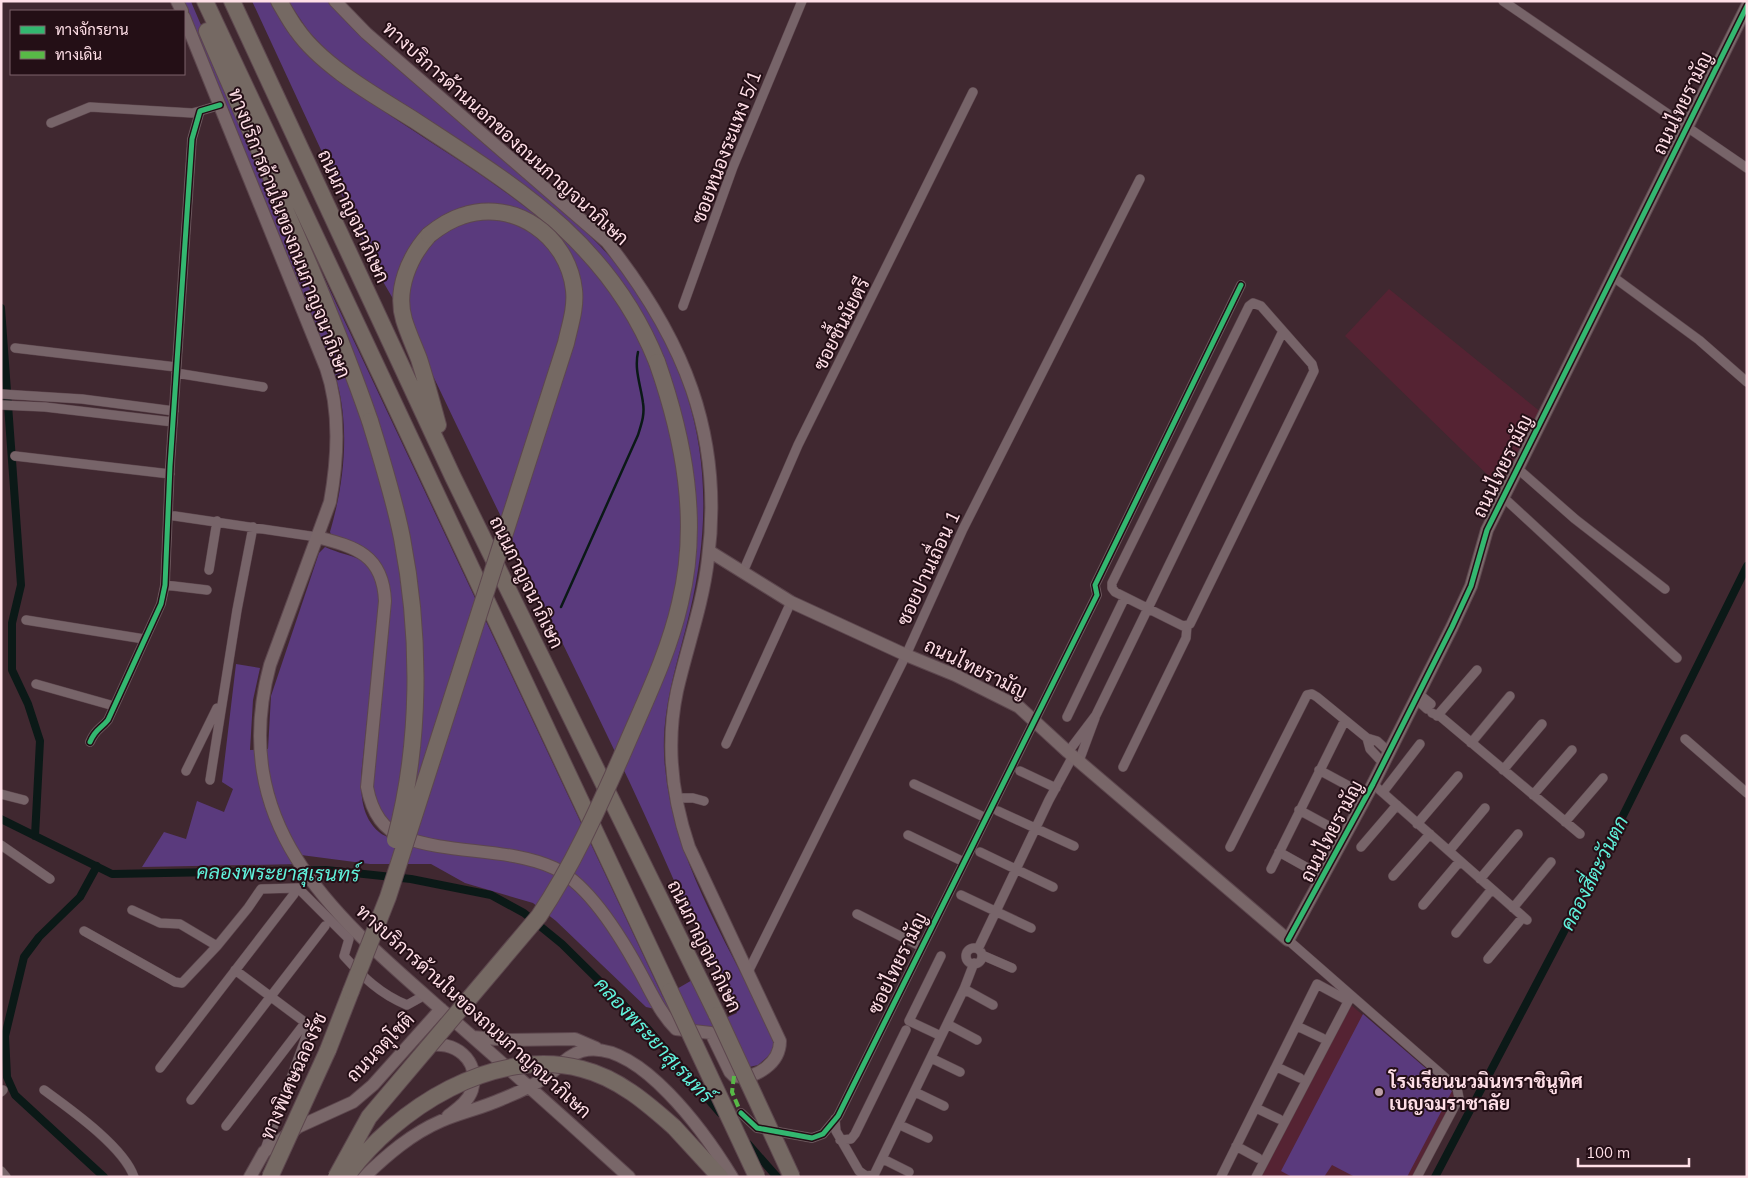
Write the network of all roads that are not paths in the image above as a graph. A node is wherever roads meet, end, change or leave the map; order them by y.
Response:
1 (195, 1) edge
2 (205, 1) edge
3 (232, 1) edge
4 (279, 1) edge
5 (336, 1) edge
6 (802, 1) edge
7 (1503, 1) edge
8 (1747, 6) edge
9 (185, 19) edge
10 (973, 92) dead end
11 (220, 105) junction
12 (200, 111) junction
13 (51, 123) dead end
14 (1688, 128) junction
15 (1747, 168) edge
16 (1140, 179) dead end
17 (1612, 276) junction
18 (1241, 285) dead end
19 (683, 306) dead end
20 (1282, 333) junction
21 (15, 348) dead end
22 (176, 370) junction
23 (1747, 382) edge
24 (263, 387) dead end
25 (1, 394) edge
26 (44, 396) junction
27 (1, 405) edge
28 (44, 407) junction
29 (174, 411) junction
30 (173, 422) junction
31 (15, 456) dead end
32 (1517, 468) junction
33 (170, 474) junction
34 (453, 477) junction
35 (1504, 496) junction
36 (168, 515) junction
37 (217, 521) junction
38 (251, 527) junction
39 (318, 537) junction
40 (709, 551) junction
41 (209, 570) dead end
42 (743, 572) junction
43 (165, 585) junction
44 (1665, 589) dead end
45 (208, 590) dead end
46 (1126, 597) junction
47 (791, 602) junction
48 (1148, 608) junction
49 (26, 620) dead end
50 (1187, 626) junction
51 (144, 639) junction
52 (906, 655) junction
53 (1677, 658) dead end
54 (1477, 670) dead end
55 (36, 684) dead end
56 (1510, 696) dead end
57 (1418, 697) junction
58 (114, 706) junction
59 (219, 708) junction
60 (1435, 712) junction
61 (1096, 715) junction
62 (1067, 717) dead end
63 (1344, 720) junction
64 (1035, 722) junction
65 (1542, 724) dead end
66 (1685, 739) dead end
67 (90, 742) dead end
68 (726, 744) dead end
69 (1420, 744) dead end
70 (1471, 744) junction
71 (1572, 750) dead end
72 (1076, 758) junction
73 (1386, 758) junction
74 (1123, 767) dead end
75 (1319, 770) junction
76 (1504, 770) junction
77 (186, 771) dead end
78 (1020, 771) dead end
79 (1458, 776) dead end
80 (1603, 778) dead end
81 (210, 780) dead end
82 (914, 784) dead end
83 (1056, 788) junction
84 (1378, 788) junction
85 (1356, 790) dead end
86 (1747, 793) edge
87 (1, 794) edge
88 (1533, 795) junction
89 (676, 798) junction
90 (24, 800) dead end
91 (704, 801) dead end
92 (1397, 805) junction
93 (1485, 808) dead end
94 (1299, 810) junction
95 (998, 811) dead end
96 (986, 818) junction
97 (1565, 822) junction
98 (1417, 824) junction
99 (1036, 828) junction
100 (1334, 829) dead end
101 (1430, 834) junction
102 (1518, 834) dead end
103 (1580, 834) dead end
104 (908, 835) dead end
105 (1, 845) edge
106 (1074, 846) dead end
107 (1230, 847) dead end
108 (1361, 847) dead end
109 (1449, 851) junction
110 (980, 852) dead end
111 (1279, 852) junction
112 (1460, 861) junction
113 (964, 862) junction
114 (1551, 862) dead end
115 (1271, 869) dead end
116 (1015, 870) junction
117 (1313, 871) dead end
118 (1393, 876) dead end
119 (50, 879) dead end
120 (1480, 879) junction
121 (1053, 886) dead end
122 (1492, 889) junction
123 (294, 894) dead end
124 (961, 895) dead end
125 (1423, 905) dead end
126 (1513, 908) junction
127 (132, 910) dead end
128 (996, 911) junction
129 (858, 914) dead end
130 (325, 926) dead end
131 (1031, 928) dead end
132 (84, 931) dead end
133 (1456, 933) dead end
134 (1288, 940) junction
135 (217, 946) junction
136 (922, 947) junction
137 (980, 952) junction
138 (941, 956) dead end
139 (1488, 959) dead end
140 (974, 963) junction
141 (1012, 968) dead end
142 (235, 970) junction
143 (748, 972) junction
144 (964, 989) junction
145 (351, 991) junction
146 (423, 994) junction
147 (270, 996) junction
148 (1347, 997) junction
149 (993, 1005) dead end
150 (442, 1009) junction
151 (306, 1023) junction
152 (947, 1024) junction
153 (1297, 1026) junction
154 (906, 1030) dead end
155 (941, 1036) junction
156 (473, 1037) junction
157 (1322, 1038) dead end
158 (977, 1040) dead end
159 (598, 1048) junction
160 (404, 1052) junction
161 (931, 1058) junction
162 (1276, 1067) junction
163 (160, 1068) dead end
164 (960, 1072) dead end
165 (1300, 1078) dead end
166 (530, 1087) junction
167 (44, 1090) dead end
168 (915, 1092) junction
169 (191, 1100) dead end
170 (944, 1106) dead end
171 (1256, 1108) junction
172 (742, 1113) dead end
173 (835, 1119) junction
174 (1279, 1120) dead end
175 (442, 1121) junction
176 (900, 1125) junction
177 (226, 1126) dead end
178 (928, 1138) dead end
179 (840, 1140) junction
180 (1236, 1146) junction
181 (264, 1152) junction
182 (1258, 1158) dead end
183 (883, 1159) junction
184 (1, 1171) edge
185 (909, 1172) dead end
186 (6, 1177) edge
187 (134, 1177) edge
188 (250, 1177) edge
189 (270, 1177) edge
190 (336, 1177) edge
191 (346, 1177) edge
192 (364, 1177) edge
193 (629, 1177) edge
194 (720, 1177) edge
195 (732, 1177) edge
196 (756, 1177) edge
197 (792, 1177) edge
198 (1221, 1177) edge
199 (1256, 1177) edge
200 (1417, 1177) edge

1 - 145 highway, bridge
2 - 196 highway, bridge
3 - 34 highway, ถนนกาญจนาภิเษก
4 - 190 highway, bridge
5 - 40 main road, ทางบริการด้านนอกของถนนกาญจนาภิเษก
6 - 19 street, ซอยหนองระแหง 5/1
7 - 14 street
8 - 14 main road, ถนนไทยรามัญ
9 - 11 main road, ทางบริการด้านในของถนนกาญจนาภิเษก
10 - 42 street, ซอยชื้นมัยตรี
11 - 12 street
11 - 39 main road, ทางบริการด้านในของถนนกาญจนาภิเษก
12 - 13 street
12 - 22 street
14 - 15 street
14 - 17 main road, ถนนไทยรามัญ
16 - 52 street, ซอยปานเถื่อน 1
17 - 23 street
17 - 32 main road, ถนนไทยรามัญ
18 - 64 street, ซอยไทยรามัญ
20 - 46 street
20 - 48 street
20 - 50 street
21 - 22 street
22 - 24 street
22 - 29 street
25 - 26 street
26 - 28 street
26 - 29 street
27 - 28 street
28 - 30 street
29 - 30 street
30 - 33 street
31 - 33 street
32 - 35 main road, ถนนไทยรามัญ
32 - 44 street
33 - 36 street
34 - 145 highway, bridge
34 - 197 highway, ถนนกาญจนาภิเษก, bridge
35 - 53 street
35 - 57 main road, ถนนไทยรามัญ
36 - 37 street
36 - 43 street
37 - 38 street
37 - 41 street
38 - 39 street
38 - 59 street
39 - 143 main road, ทางบริการด้านนอกของถนนกาญจนาภิเษก
39 - 146 main road, ทางบริการด้านในของถนนกาญจนาภิเษก
40 - 42 main road, ถนนไทยรามัญ
40 - 89 main road, ทางบริการด้านนอกของถนนกาญจนาภิเษก
42 - 47 main road, ถนนไทยรามัญ
43 - 45 street
43 - 51 street
46 - 48 street
46 - 62 street
47 - 52 main road, ถนนไทยรามัญ
47 - 68 street
48 - 50 street
48 - 61 street
49 - 51 street
50 - 74 street
51 - 58 street
52 - 64 main road, ถนนไทยรามัญ
52 - 143 street, ซอยปานเถื่อน 1
54 - 60 street
55 - 58 street
56 - 70 street
57 - 60 street
57 - 73 main road, ถนนไทยรามัญ
58 - 67 street
59 - 77 street
59 - 81 street
60 - 70 street
61 - 72 street
61 - 72 street
63 - 73 street
63 - 75 street
63 - 107 street
64 - 72 main road, ถนนไทยรามัญ
64 - 96 street, ซอยไทยรามัญ
65 - 76 street
66 - 86 street
69 - 84 street
70 - 76 street
71 - 88 street
72 - 83 street
72 - 134 main road, ถนนไทยรามัญ
73 - 84 main road, ถนนไทยรามัญ
75 - 85 street
75 - 94 street
76 - 88 street
78 - 83 street
79 - 98 street
80 - 97 street
82 - 96 street
83 - 99 street
84 - 92 street
84 - 134 main road, ถนนไทยรามัญ
87 - 90 street
88 - 97 street
89 - 91 street
89 - 143 main road, ทางบริการด้านนอกของถนนกาญจนาภิเษก
92 - 98 street
92 - 108 street
93 - 109 street
94 - 100 street
94 - 111 street
95 - 99 street
96 - 113 street, ซอยไทยรามัญ
97 - 103 street
98 - 101 street
99 - 106 street
99 - 116 street
101 - 109 street
101 - 118 street
102 - 120 street
104 - 113 street
105 - 119 street
109 - 112 street
110 - 116 street
111 - 115 street
111 - 117 street
112 - 120 street
112 - 125 street
113 - 136 street, ซอยไทยรามัญ
114 - 126 street
116 - 121 street
116 - 128 street
120 - 122 street
122 - 126 street
122 - 133 street
123 - 142 street
124 - 128 street
126 - 139 street
127 - 135 street
128 - 131 street
128 - 137 street
129 - 136 street
130 - 147 street
132 - 135 street
134 - 148 street, ถนนไทยรามัญ
135 - 146 street
136 - 173 street, ซอยไทยรามัญ
137 - 140 street
137 - 140 street
137 - 141 street
138 - 155 street
140 - 144 street
142 - 147 street
142 - 163 street
144 - 149 street
144 - 152 street
145 - 189 highway, ทางพิเศษฉลองรัช, bridge
146 - 150 main road, ทางบริการด้านในของถนนกาญจนาภิเษก
147 - 151 street
147 - 169 street
148 - 153 street
148 - 199 street
148 - 200 street, ถนนไทยรามัญ
150 - 156 main road, ทางบริการด้านในของถนนกาญจนาภิเษก
150 - 160 main road, ถนนจตุโชติ
151 - 177 street
151 - 181 street
152 - 155 street
152 - 158 street
153 - 157 street
153 - 162 street
154 - 179 street
155 - 161 street
156 - 159 main road
156 - 166 main road, ทางบริการด้านในของถนนกาญจนาภิเษก
159 - 166 main road
159 - 195 main road
160 - 175 main road
160 - 181 main road, ถนนจตุโชติ
161 - 164 street
161 - 168 street
162 - 165 street
162 - 171 street
166 - 175 main road
166 - 193 main road, ทางบริการด้านในของถนนกาญจนาภิเษก
167 - 187 street
168 - 170 street
168 - 176 street
171 - 174 street
171 - 180 street
172 - 173 street, ซอยไทยรามัญ
173 - 179 street
175 - 192 main road
176 - 178 street
176 - 183 street
179 - 183 street
180 - 182 street
180 - 198 street
181 - 188 main road, ถนนจตุโชติ
183 - 185 street
184 - 186 street
191 - 194 highway, bridge

